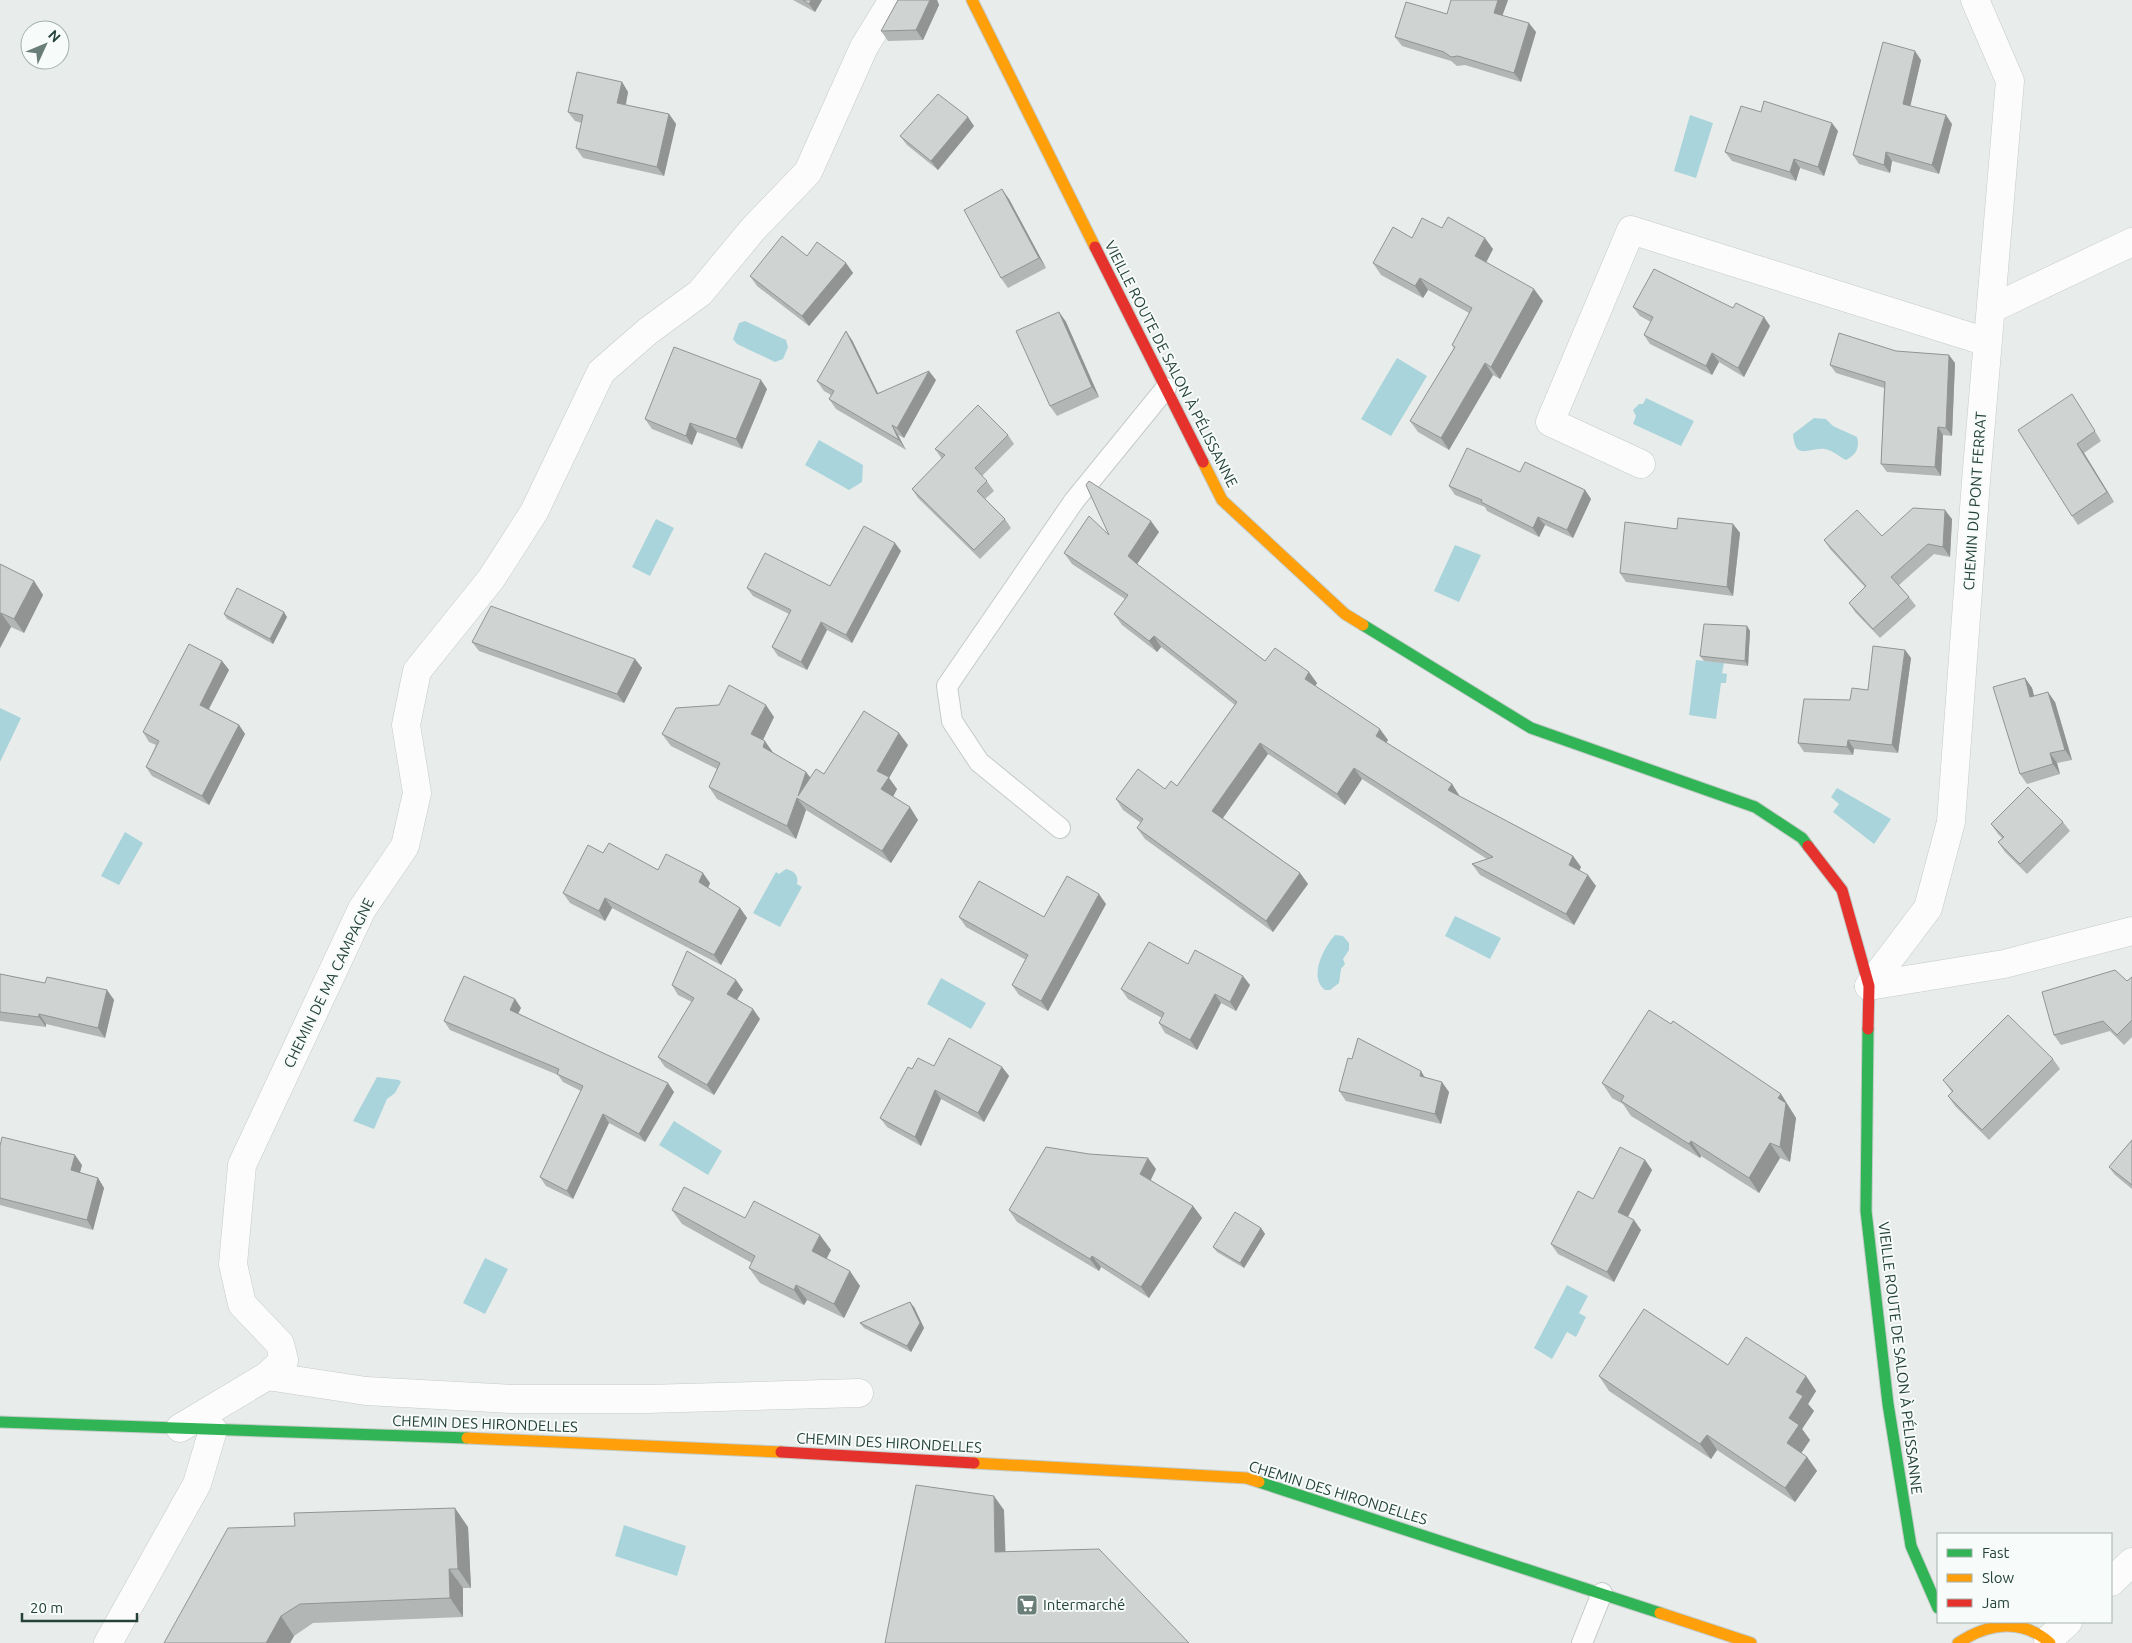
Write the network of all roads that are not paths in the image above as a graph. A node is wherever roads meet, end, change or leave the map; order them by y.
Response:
1 (893, 0) edge
2 (972, 0) edge
3 (1975, 0) edge
4 (2132, 242) edge
5 (1991, 309) junction
6 (1987, 342) junction
7 (1166, 388) junction
8 (1641, 464) dead end
9 (1060, 828) dead end
10 (2132, 931) edge
11 (1869, 986) junction
12 (267, 1376) junction
13 (860, 1393) dead end
14 (0, 1422) edge
15 (180, 1428) junction
16 (213, 1430) junction
17 (2132, 1562) edge
18 (1924, 1575) junction
19 (2112, 1581) edge
20 (1937, 1585) edge
21 (1602, 1593) junction
22 (1937, 1606) edge
23 (2067, 1623) edge
24 (1985, 1624) edge
25 (1954, 1641) edge
26 (2049, 1642) edge
27 (108, 1643) edge
28 (1582, 1643) edge
29 (1751, 1643) edge

1 - 12 street, CHEMIN DE MA CAMPAGNE
2 - 7 street, VIEILLE ROUTE DE SALON À PÉLISSANNE
3 - 5 street, CHEMIN DU PONT FERRAT
4 - 5 street
5 - 6 street, CHEMIN DU PONT FERRAT
6 - 8 street
6 - 11 street, CHEMIN DU PONT FERRAT
7 - 9 lane
7 - 11 street, VIEILLE ROUTE DE SALON À PÉLISSANNE
10 - 11 street
11 - 18 street, VIEILLE ROUTE DE SALON À PÉLISSANNE
12 - 13 street
12 - 15 street, CHEMIN DE MA CAMPAGNE
14 - 15 street, CHEMIN DES HIRONDELLES
15 - 16 street, CHEMIN DES HIRONDELLES
16 - 21 street, CHEMIN DES HIRONDELLES
16 - 27 street
17 - 19 street
18 - 20 street, VIEILLE ROUTE DE SALON À PÉLISSANNE
18 - 22 street, VIEILLE ROUTE DE SALON À PÉLISSANNE
21 - 28 lane
21 - 29 street, CHEMIN DES HIRONDELLES
23 - 26 street
24 - 25 street
24 - 26 street

